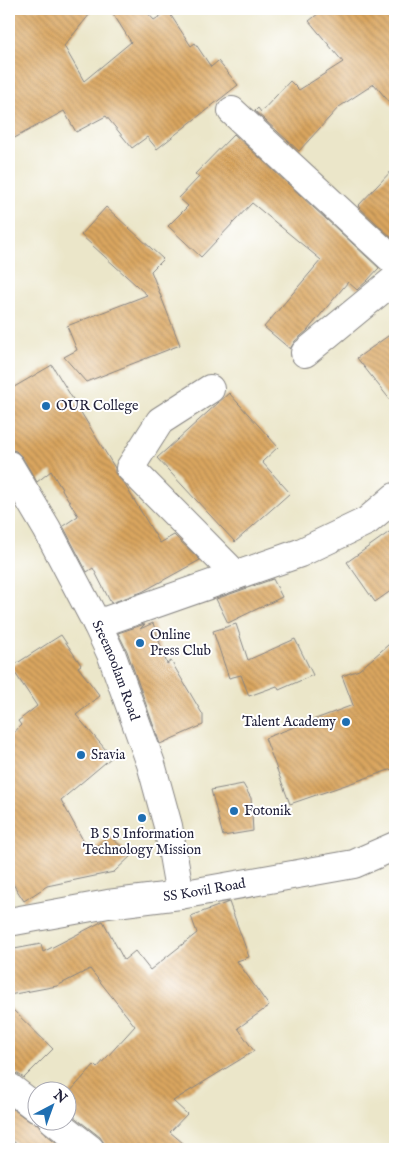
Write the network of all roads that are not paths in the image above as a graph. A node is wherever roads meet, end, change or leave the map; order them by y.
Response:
1 (232, 111) dead end
2 (395, 262) edge
3 (395, 279) edge
4 (305, 353) dead end
5 (210, 389) dead end
6 (9, 465) edge
7 (395, 497) edge
8 (236, 575) junction
9 (97, 624) junction
10 (395, 846) edge
11 (180, 895) junction
12 (9, 922) edge
13 (9, 1087) edge
14 (28, 1101) edge
15 (66, 1130) edge
16 (90, 1149) edge

1 - 2 street
3 - 4 street
5 - 8 street
6 - 9 street, Sreemoolam Road
7 - 8 street
8 - 9 street
9 - 11 street, Sreemoolam Road
10 - 11 street, SS Kovil Road
11 - 12 street, SS Kovil Road
13 - 14 street
15 - 16 street

